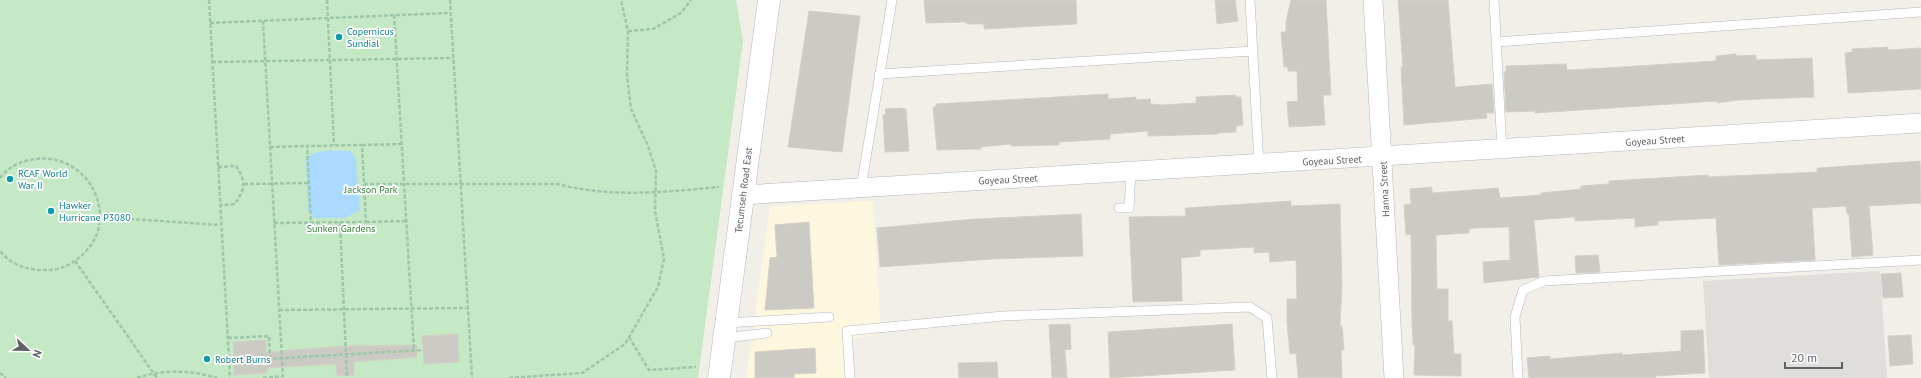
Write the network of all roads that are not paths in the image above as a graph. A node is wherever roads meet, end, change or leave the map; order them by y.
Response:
1 (892, 0) edge
2 (1250, 0) edge
3 (1373, 0) edge
4 (1494, 0) edge
5 (768, 1) edge
6 (1921, 12) edge
7 (1496, 42) junction
8 (1253, 51) junction
9 (879, 74) junction
10 (1921, 123) edge
11 (1502, 150) junction
12 (1382, 157) junction
13 (1259, 164) junction
14 (1131, 172) junction
15 (862, 188) junction
16 (742, 195) junction
17 (1118, 208) dead end
18 (1921, 260) edge
19 (829, 317) dead end
20 (725, 331) junction
21 (767, 332) dead end
22 (719, 378) edge
23 (850, 378) edge
24 (1272, 378) edge
25 (1394, 378) edge
26 (1518, 378) edge

1 - 9 lane
2 - 8 lane
3 - 12 street, Hanna Street
4 - 7 lane
5 - 16 main road, Tecumseh Road East
6 - 7 lane
7 - 11 lane
8 - 9 lane
8 - 13 lane
9 - 15 lane
10 - 11 street, Goyeau Street
11 - 12 street, Goyeau Street
12 - 13 street, Goyeau Street
12 - 25 street, Hanna Street
13 - 14 street, Goyeau Street
14 - 15 street, Goyeau Street
14 - 17 lane
15 - 16 street, Goyeau Street
16 - 20 main road, Tecumseh Road East
18 - 26 lane
19 - 20 lane
20 - 21 lane
20 - 22 main road, Tecumseh Road East
23 - 24 lane

